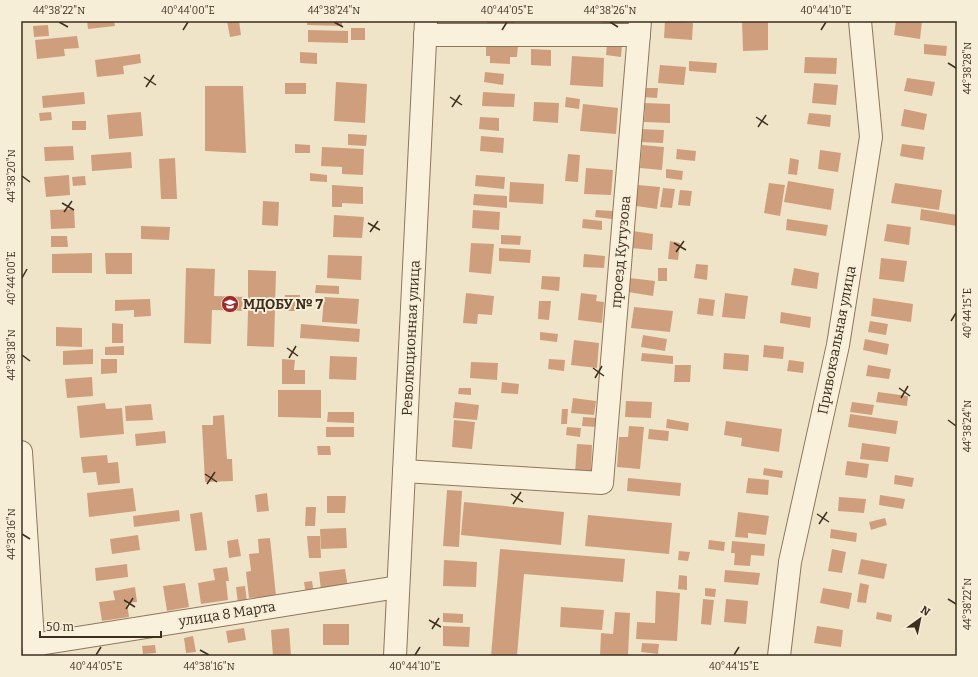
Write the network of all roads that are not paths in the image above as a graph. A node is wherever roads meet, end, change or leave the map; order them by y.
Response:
1 (860, 21) edge
2 (426, 28) edge
3 (640, 28) edge
4 (21, 452) edge
5 (404, 471) junction
6 (398, 587) junction
7 (33, 650) edge
8 (395, 656) edge
9 (778, 656) edge

1 - 9 street, Привокзальная улица
2 - 3 street
2 - 5 street, Революционная улица
3 - 5 street, проезд Кутузова
4 - 7 street
5 - 6 street, Революционная улица
6 - 7 street, улица 8 Марта
6 - 8 street, Революционная улица

